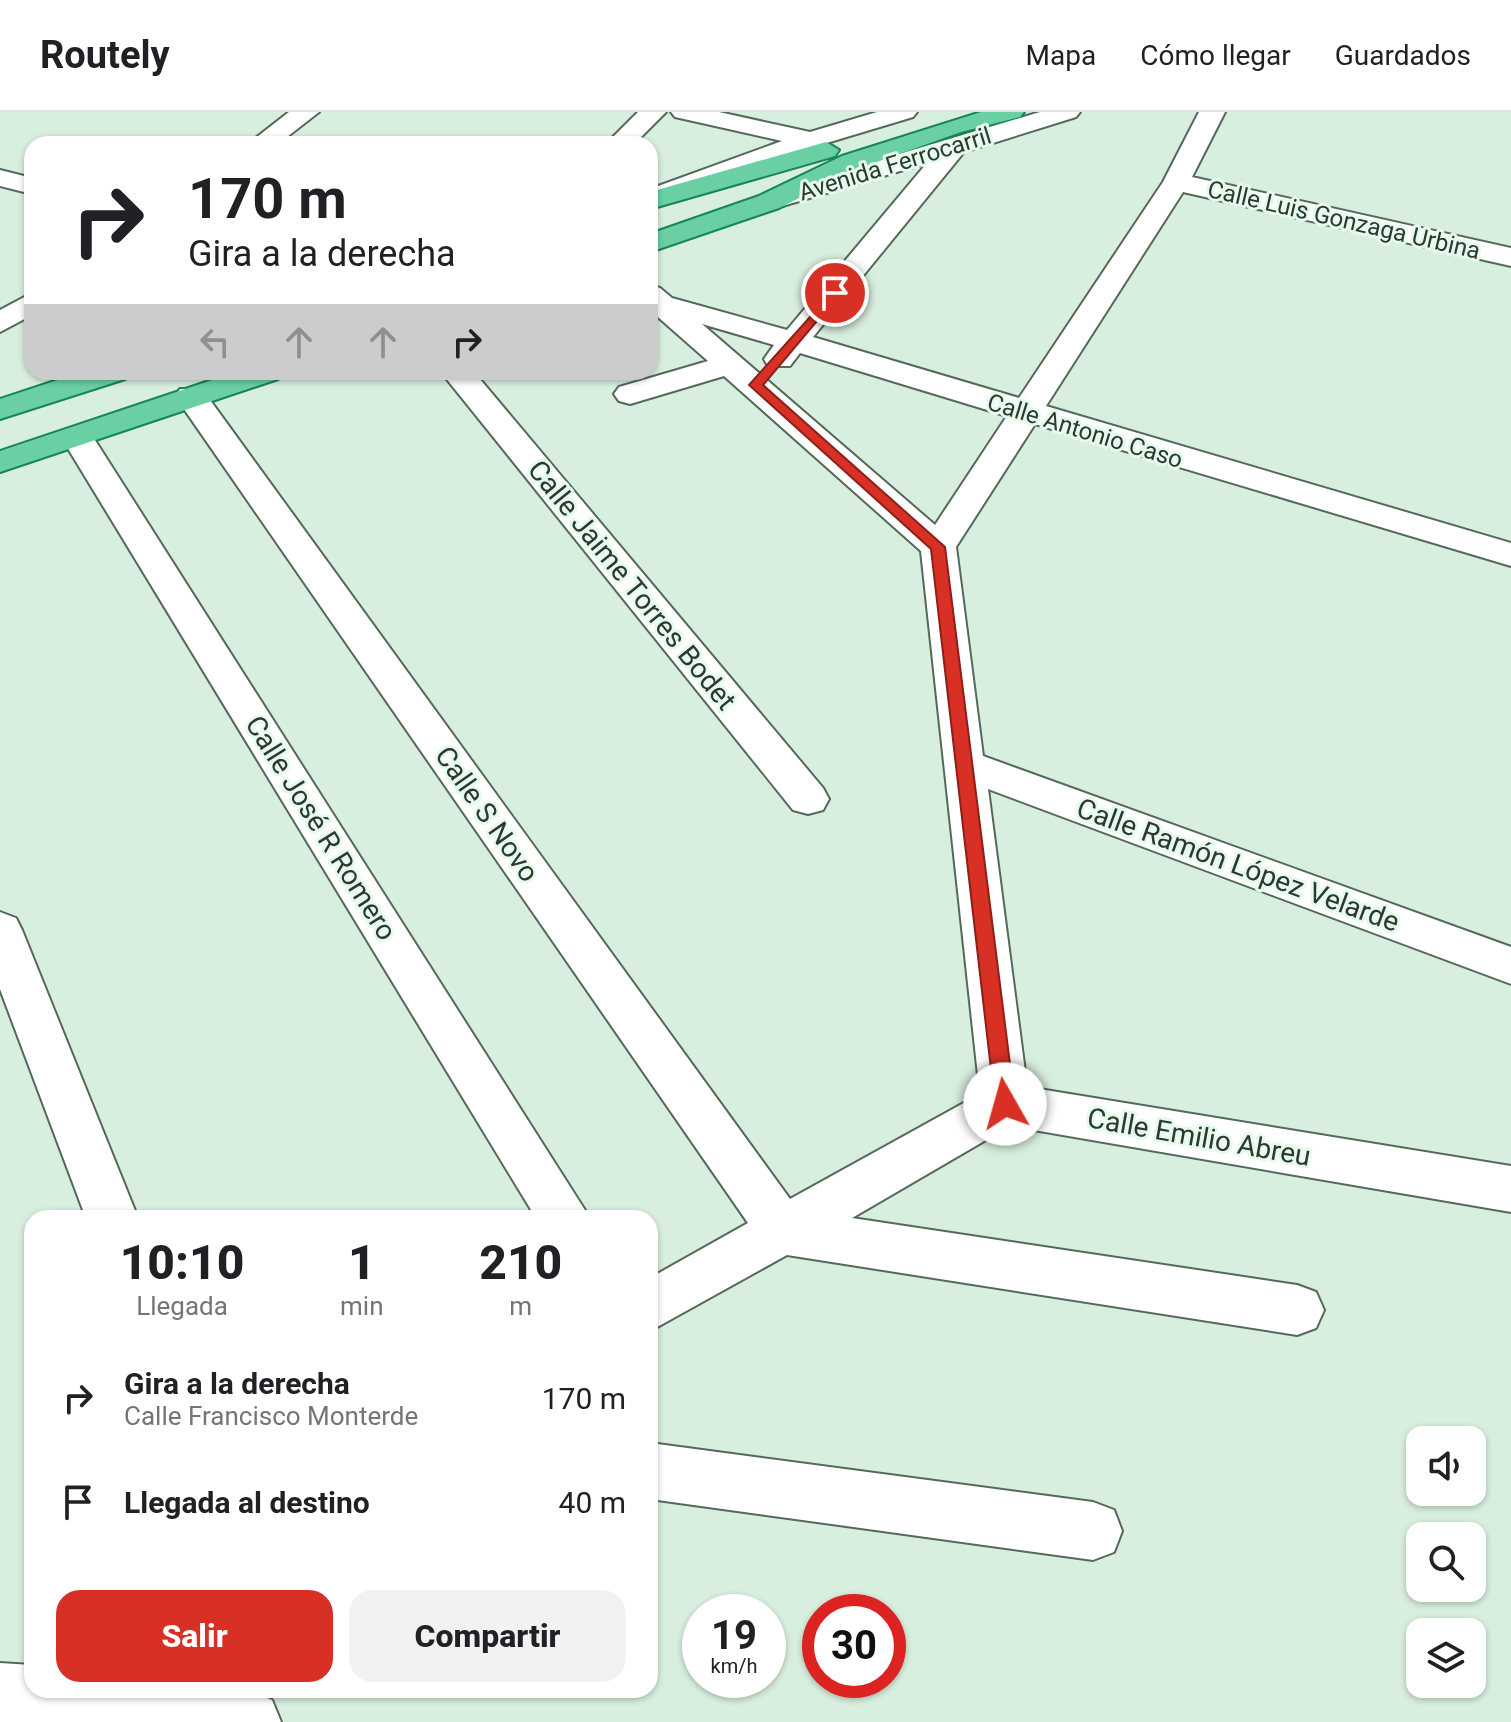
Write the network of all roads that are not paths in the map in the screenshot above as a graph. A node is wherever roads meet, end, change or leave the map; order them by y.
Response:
1 (306, 112) edge
2 (653, 112) edge
3 (684, 112) edge
4 (904, 112) edge
5 (959, 112) edge
6 (1011, 112) edge
7 (1067, 112) edge
8 (1212, 112) edge
9 (272, 136) edge
10 (628, 136) edge
11 (811, 140) junction
12 (953, 148) junction
13 (0, 178) edge
14 (1176, 182) junction
15 (24, 184) edge
16 (658, 196) edge
17 (658, 197) edge
18 (769, 202) junction
19 (658, 241) edge
20 (1511, 257) edge
21 (658, 299) edge
22 (658, 301) edge
23 (24, 307) edge
24 (0, 323) edge
25 (795, 341) junction
26 (743, 374) junction
27 (89, 380) edge
28 (242, 380) edge
29 (464, 380) edge
30 (630, 394) dead end
31 (191, 396) junction
32 (0, 409) edge
33 (1026, 414) junction
34 (77, 437) junction
35 (0, 462) edge
36 (938, 547) junction
37 (1511, 555) edge
38 (966, 765) junction
39 (808, 799) dead end
40 (0, 930) edge
41 (1511, 966) edge
42 (1005, 1104) junction
43 (1511, 1189) edge
44 (109, 1210) edge
45 (559, 1210) edge
46 (783, 1231) junction
47 (658, 1301) edge
48 (1297, 1310) dead end
49 (658, 1472) edge
50 (1093, 1531) dead end
51 (0, 1694) edge
52 (24, 1696) edge
53 (55, 1698) edge
54 (165, 1706) edge
55 (250, 1722) edge

1 - 9 street
2 - 10 street
3 - 11 street
4 - 11 street, Avenida Ferrocarril
5 - 17 main road, Avenida Ferrocarril
6 - 18 main road, Avenida Ferrocarril
7 - 12 street, Avenida Ferrocarril
8 - 14 street
11 - 16 street, Avenida Ferrocarril
12 - 18 street, Avenida Ferrocarril
12 - 25 street
13 - 15 street
14 - 20 street, Calle Luis Gonzaga Urbina
14 - 33 street
18 - 19 main road, Avenida Ferrocarril
21 - 25 street, Calle Antonio Caso
22 - 26 street
23 - 24 street
25 - 26 street
25 - 33 street, Calle Antonio Caso
26 - 30 street
26 - 36 street
27 - 32 main road
28 - 31 main road
29 - 39 street, Calle Jaime Torres Bodet
31 - 34 main road
31 - 46 street, Calle S Novo
33 - 36 street
33 - 37 street, Calle Antonio Caso
34 - 35 main road
34 - 45 street, Calle José R Romero
36 - 38 street
38 - 41 street, Calle Ramón López Velarde
38 - 42 street
40 - 44 street
42 - 43 street, Calle Emilio Abreu
42 - 46 street
46 - 47 street
46 - 48 street
49 - 50 street
51 - 52 street
53 - 54 street
54 - 55 street

